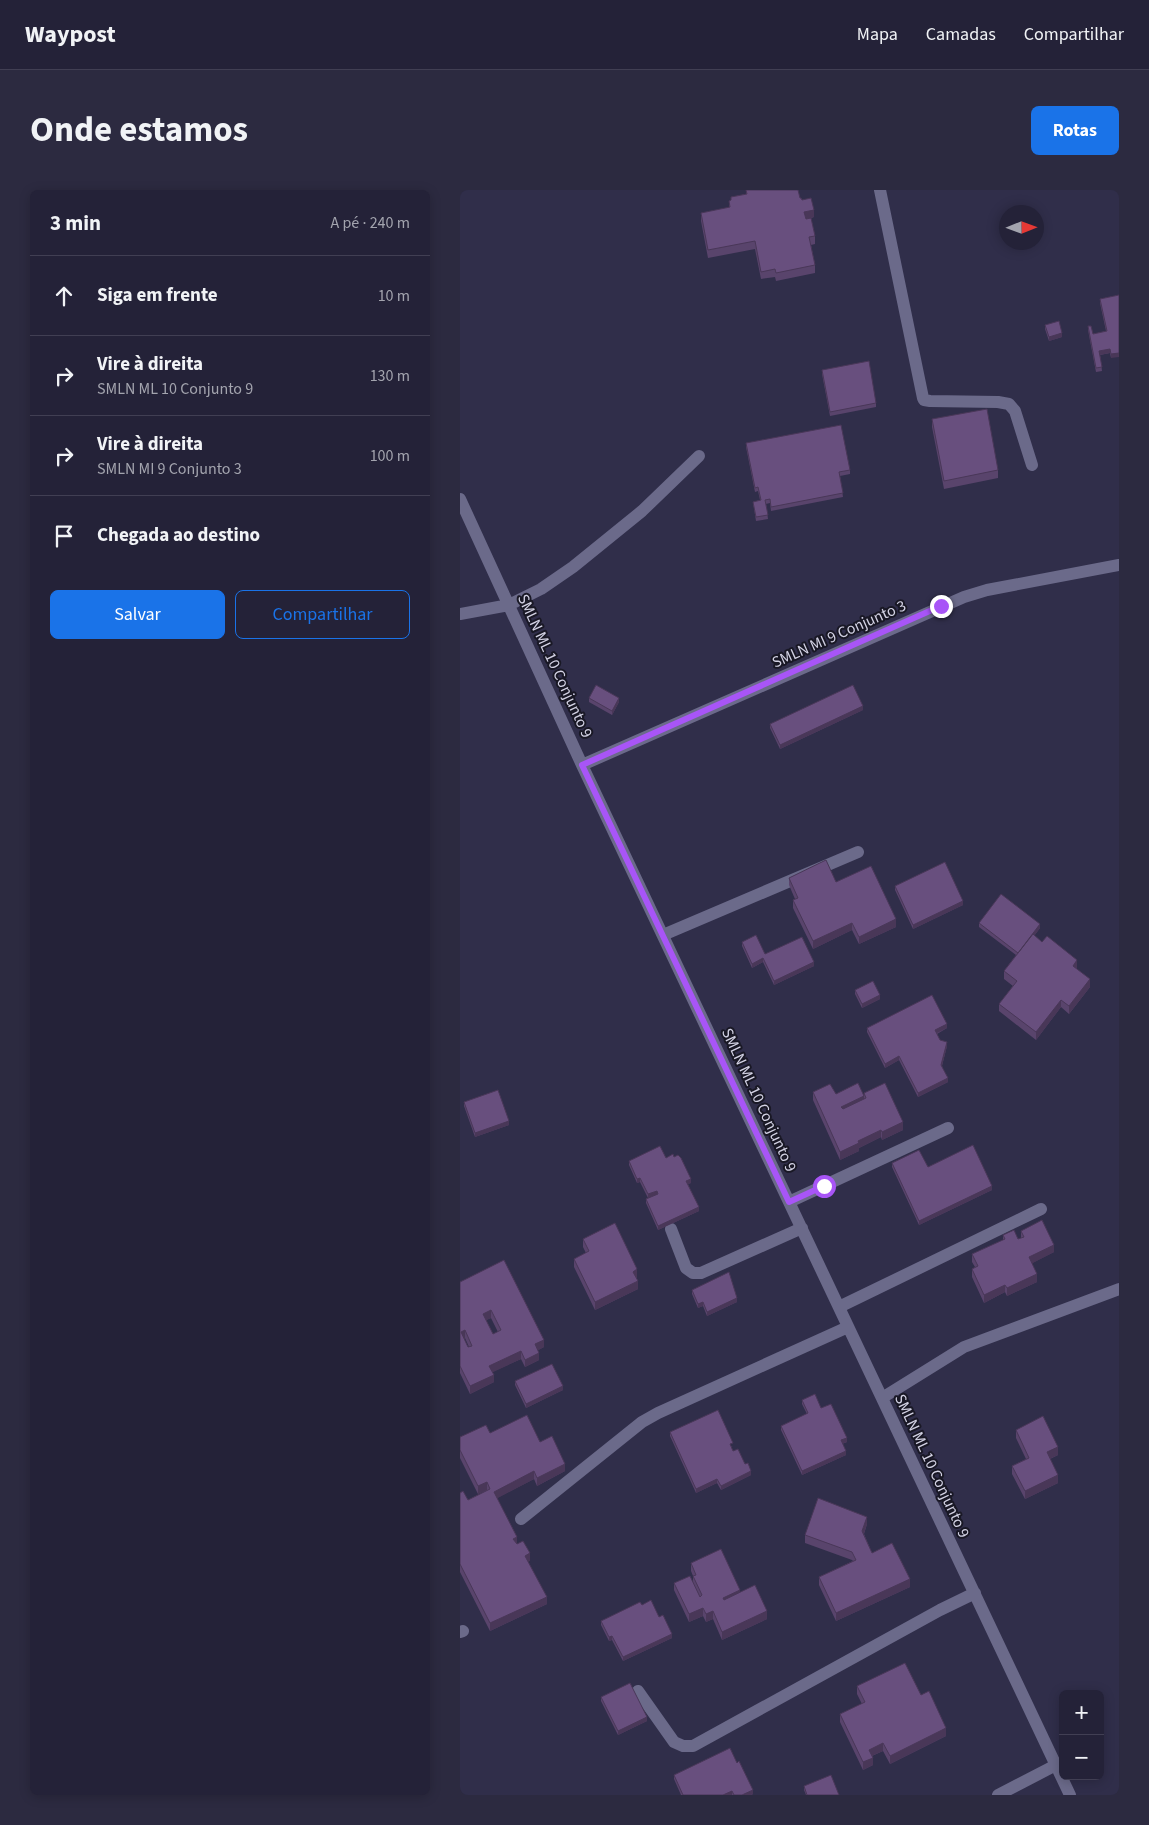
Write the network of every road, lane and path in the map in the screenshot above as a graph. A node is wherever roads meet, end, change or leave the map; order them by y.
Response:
1 (880, 190) edge
2 (699, 456) dead end
3 (1032, 465) dead end
4 (460, 499) edge
5 (1119, 565) edge
6 (509, 604) junction
7 (460, 614) edge
8 (582, 765) junction
9 (858, 852) dead end
10 (663, 935) junction
11 (948, 1128) dead end
12 (789, 1202) junction
13 (1041, 1210) dead end
14 (802, 1228) junction
15 (671, 1229) dead end
16 (1119, 1289) edge
17 (839, 1307) junction
18 (848, 1327) junction
19 (882, 1398) junction
20 (521, 1519) dead end
21 (975, 1593) junction
22 (638, 1691) dead end
23 (1056, 1765) junction
24 (998, 1795) edge
25 (1070, 1795) edge

1 - 3 street
2 - 6 street
4 - 6 street, SMLN ML 10 Conjunto 9
5 - 8 street, SMLN MI 9 Conjunto 3
6 - 7 street
6 - 8 street, SMLN ML 10 Conjunto 9
8 - 10 street, SMLN ML 10 Conjunto 9
9 - 10 street
10 - 12 street, SMLN ML 10 Conjunto 9
11 - 12 street
12 - 14 street, SMLN ML 10 Conjunto 9
13 - 17 street
14 - 15 street
14 - 17 street, SMLN ML 10 Conjunto 9
16 - 19 street
17 - 18 street, SMLN ML 10 Conjunto 9
18 - 19 street, SMLN ML 10 Conjunto 9
18 - 20 street
19 - 21 street, SMLN ML 10 Conjunto 9
21 - 22 street
21 - 23 street, SMLN ML 10 Conjunto 9
23 - 24 street
23 - 25 street, SMLN ML 10 Conjunto 9

